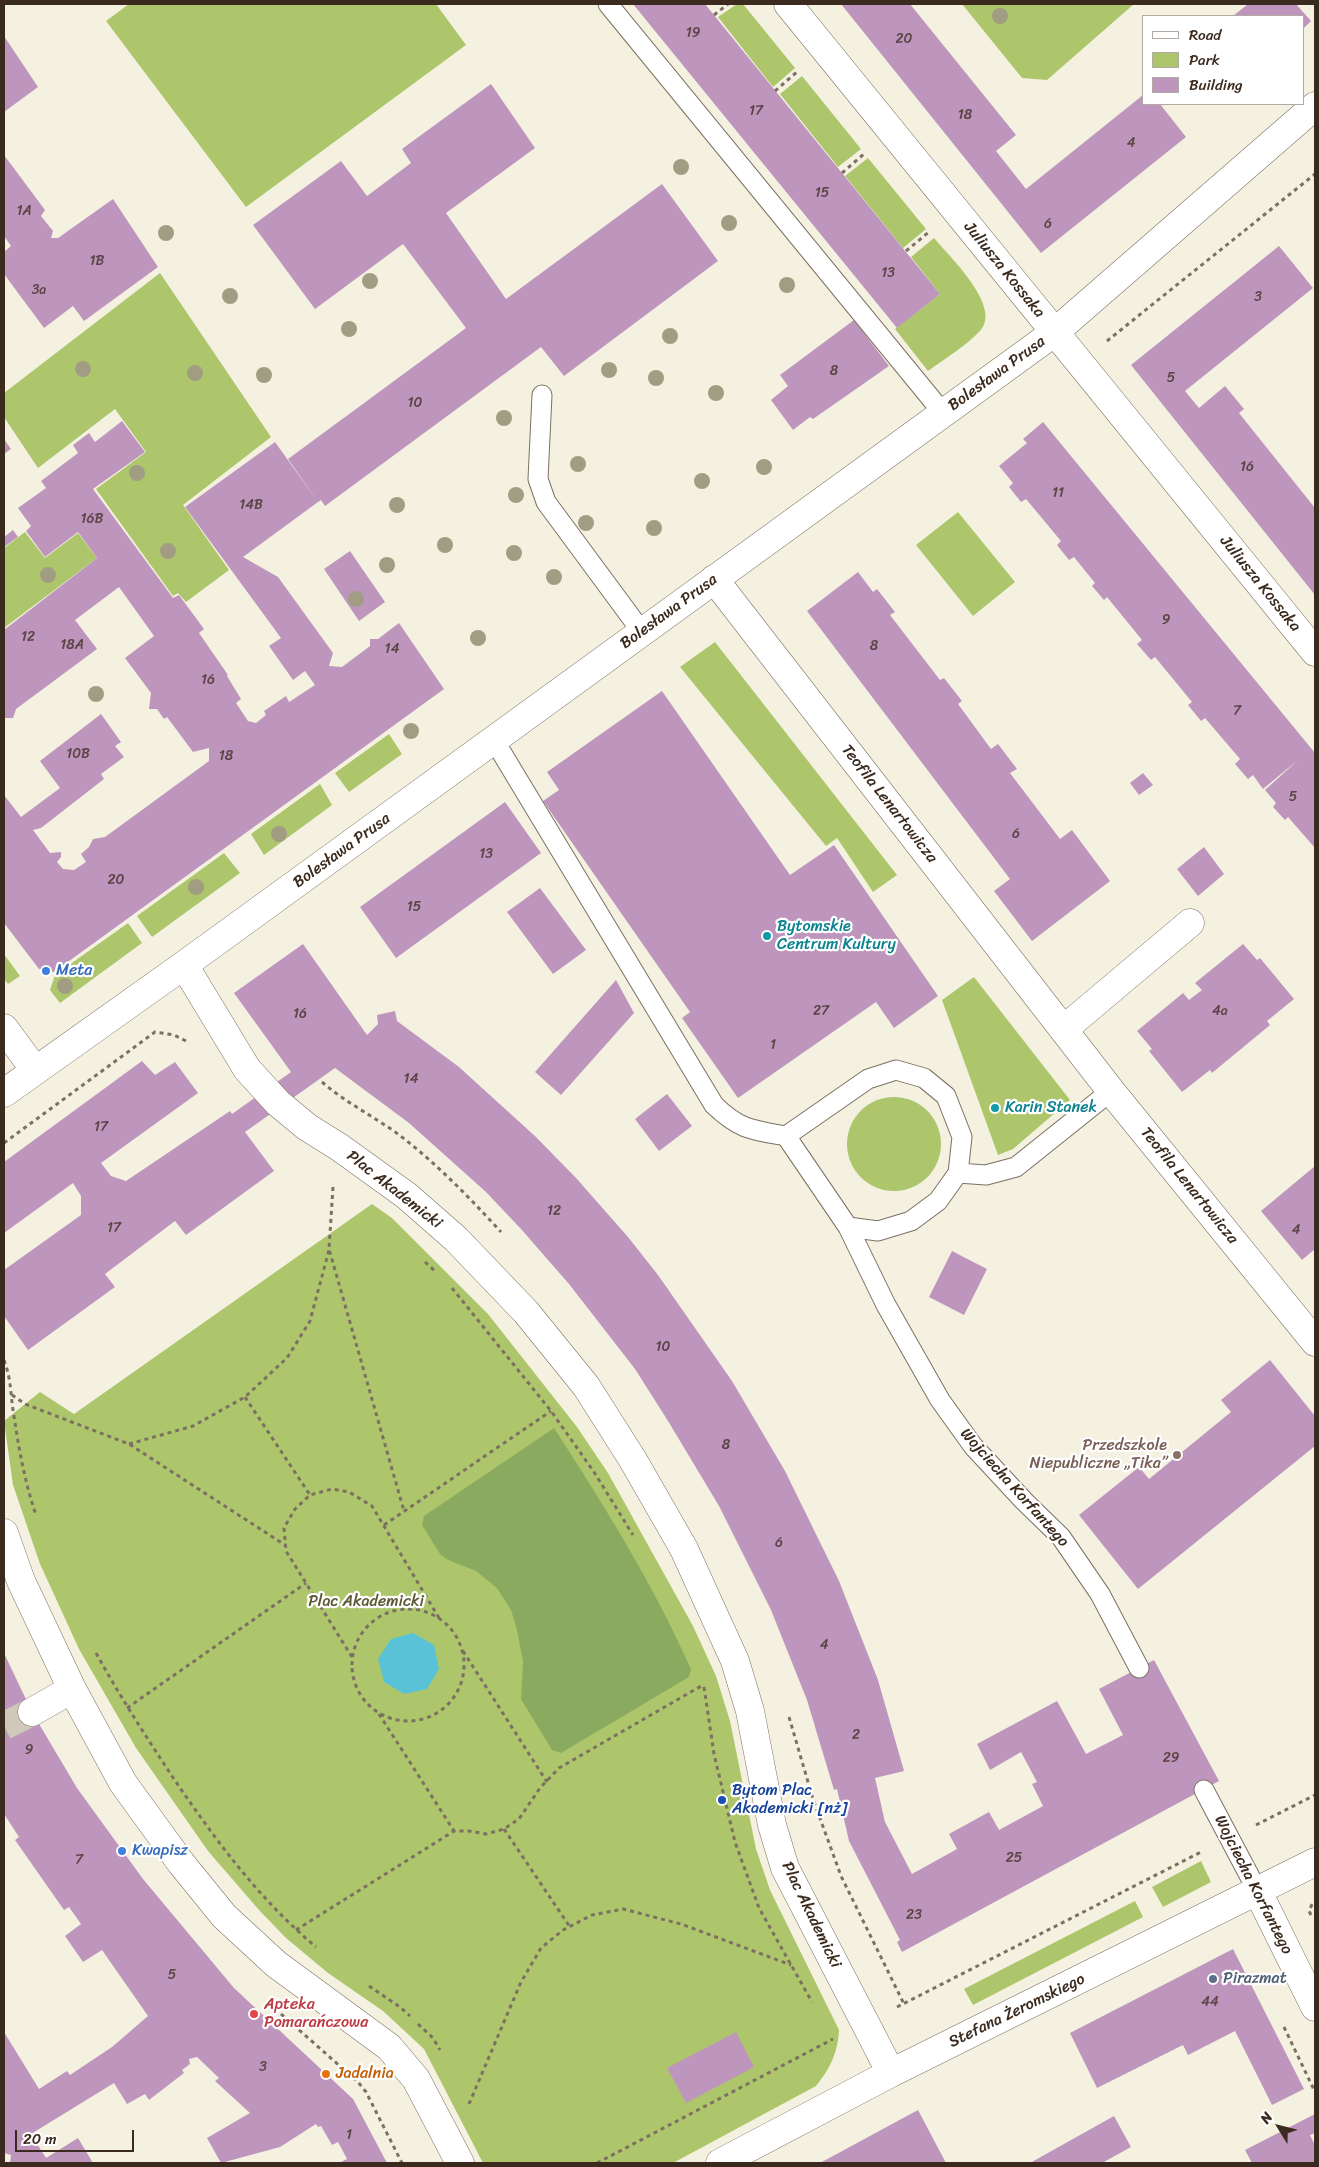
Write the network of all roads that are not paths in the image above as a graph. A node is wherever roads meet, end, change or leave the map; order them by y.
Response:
1 (608, 4) edge
2 (788, 4) edge
3 (1315, 106) edge
4 (1055, 332) junction
5 (542, 395) dead end
6 (943, 413) junction
7 (714, 579) junction
8 (642, 632) junction
9 (1315, 652) edge
10 (494, 740) junction
11 (1190, 923) dead end
12 (184, 965) junction
13 (4, 1028) edge
14 (1064, 1030) junction
15 (35, 1070) junction
16 (1111, 1090) junction
17 (4, 1093) edge
18 (786, 1136) junction
19 (958, 1173) junction
20 (848, 1227) junction
21 (1315, 1342) edge
22 (4, 1533) edge
23 (1139, 1668) dead end
24 (72, 1689) junction
25 (32, 1712) tunnel mouth
26 (1204, 1790) dead end
27 (1315, 1862) edge
28 (1258, 1892) junction
29 (1315, 2007) edge
30 (891, 2074) junction
31 (460, 2163) edge
32 (720, 2163) edge

1 - 6 lane
2 - 4 street, Juliusza Kossaka
3 - 4 street, Bolesława Prusa
4 - 6 street, Bolesława Prusa
4 - 9 street, Juliusza Kossaka
5 - 8 lane
6 - 7 street, Bolesława Prusa
7 - 8 street, Bolesława Prusa
7 - 14 street, Teofila Lenartowicza
8 - 10 street, Bolesława Prusa
10 - 12 street, Bolesława Prusa
10 - 18 lane
11 - 14 street
12 - 15 street, Bolesława Prusa
12 - 30 street, Plac Akademicki
13 - 15 street
14 - 16 street, Teofila Lenartowicza
15 - 17 street, Bolesława Prusa
16 - 19 lane
16 - 21 street, Teofila Lenartowicza
18 - 19 lane
18 - 20 lane
19 - 20 lane
20 - 23 lane, Wojciecha Korfantego
22 - 24 street
24 - 25 street
24 - 31 street
26 - 28 lane, Wojciecha Korfantego
27 - 28 street, Stefana Żeromskiego
28 - 29 street, Wojciecha Korfantego
28 - 30 street, Stefana Żeromskiego
30 - 32 street, Stefana Żeromskiego

